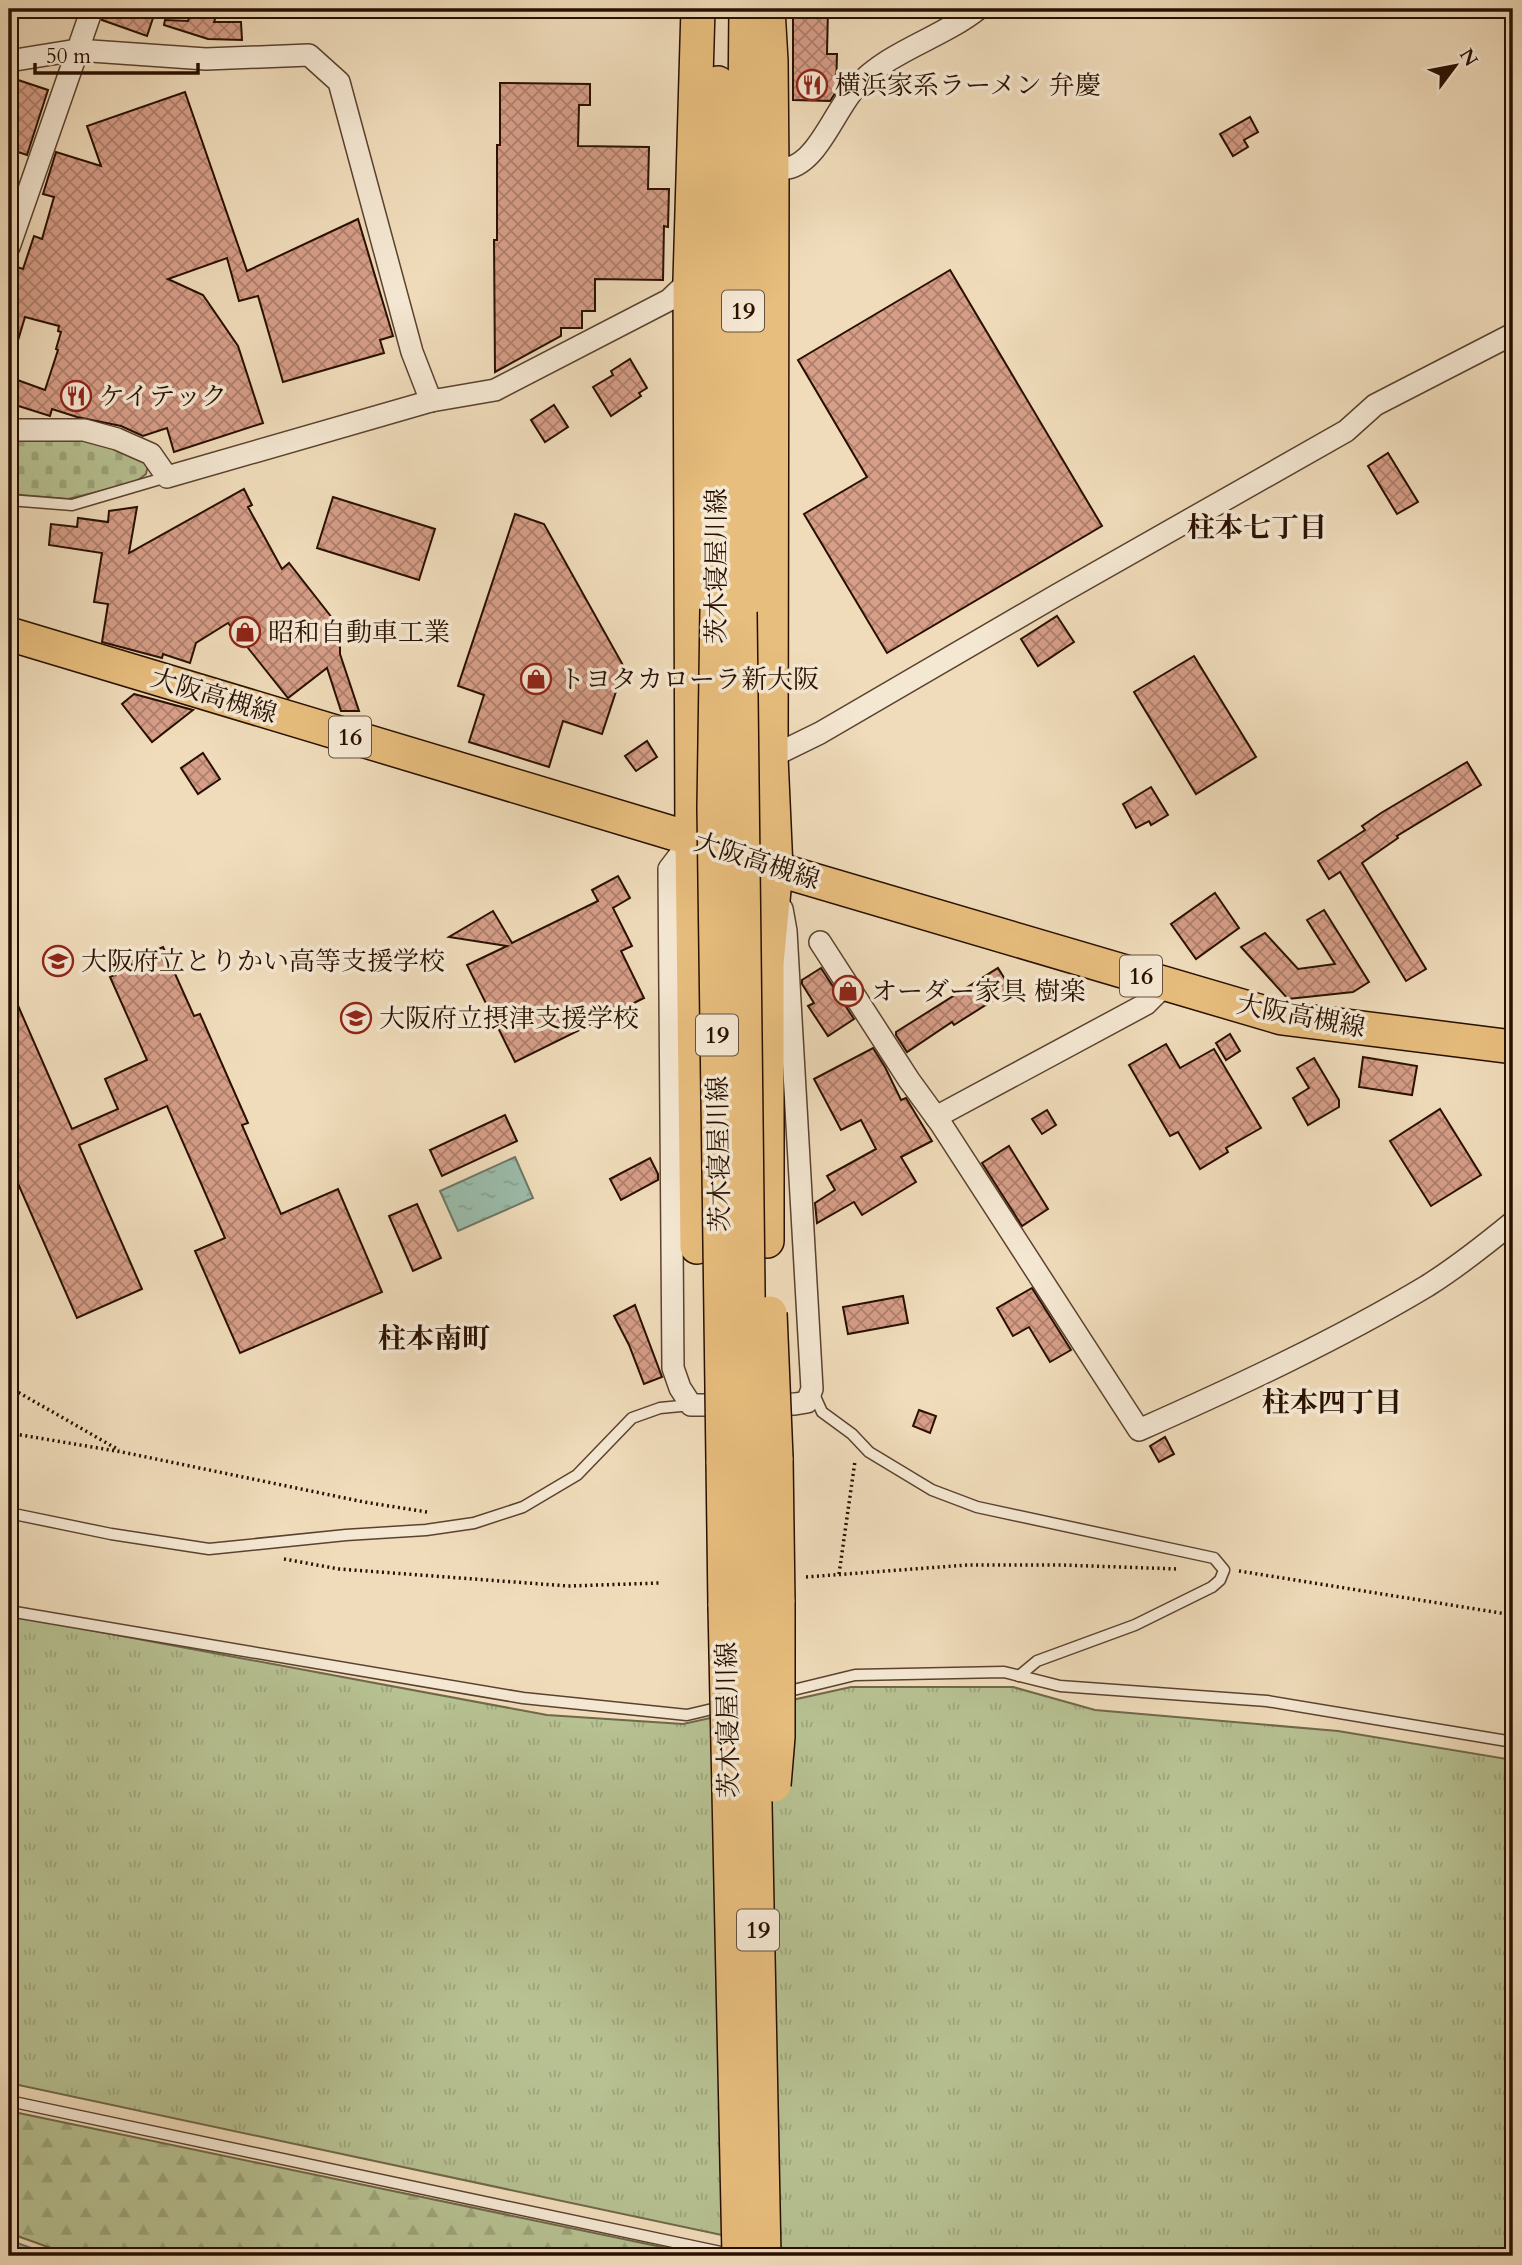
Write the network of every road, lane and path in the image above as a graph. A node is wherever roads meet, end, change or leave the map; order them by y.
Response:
1 (92, 9) edge
2 (698, 9) edge
3 (718, 9) edge
4 (746, 9) edge
5 (768, 9) edge
6 (978, 9) edge
7 (78, 50) junction
8 (9, 61) edge
9 (772, 168) junction
10 (9, 247) edge
11 (690, 279) junction
12 (1513, 334) edge
13 (431, 401) junction
14 (9, 430) edge
15 (167, 477) junction
16 (9, 500) edge
17 (728, 611) junction
18 (9, 634) edge
19 (771, 757) junction
20 (692, 839) junction
21 (776, 869) junction
22 (820, 942) dead end
23 (1166, 984) junction
24 (1513, 1047) edge
25 (936, 1117) junction
26 (1513, 1222) edge
27 (9, 1387) edge
28 (813, 1390) junction
29 (691, 1405) junction
30 (9, 1433) edge
31 (858, 1440) junction
32 (122, 1452) junction
33 (738, 1461) junction
34 (9, 1513) edge
35 (436, 1514) dead end
36 (275, 1558) dead end
37 (1224, 1570) junction
38 (1251, 1571) dead end
39 (839, 1574) junction
40 (804, 1577) dead end
41 (660, 1583) dead end
42 (740, 1605) junction
43 (9, 1611) edge
44 (1513, 1615) edge
45 (1019, 1676) junction
46 (1513, 1742) edge
47 (747, 1995) junction
48 (9, 2101) edge
49 (740, 2256) edge
50 (764, 2256) edge

1 - 7 street
2 - 11 main road
3 - 17 main road, 茨木寝屋川線 / 19
4 - 17 main road, 茨木寝屋川線 / 19
5 - 9 main road
6 - 9 street
7 - 8 street
7 - 10 street
7 - 13 street
9 - 19 main road
11 - 13 street
11 - 20 main road
12 - 19 street
13 - 15 street
14 - 15 street
15 - 16 lane
17 - 33 main road, 茨木寝屋川線 / 19, bridge
18 - 20 main road, 大阪高槻線 / 16
19 - 21 main road
20 - 21 main road, 大阪高槻線 / 16
20 - 29 street
20 - 33 main road
21 - 23 main road, 大阪高槻線 / 16
21 - 28 street
21 - 33 main road, bridge
22 - 25 street
23 - 24 main road, 大阪高槻線 / 16
23 - 25 street
25 - 26 street
27 - 32 path
28 - 29 street
28 - 31 lane
29 - 34 lane
30 - 32 path
31 - 37 lane
31 - 39 path
32 - 35 path
33 - 42 main road
33 - 42 main road, 茨木寝屋川線 / 19
36 - 41 path
37 - 39 path
37 - 45 lane
38 - 44 path
39 - 40 path
42 - 47 main road, 茨木寝屋川線 / 19, bridge
42 - 47 main road, bridge
43 - 45 lane
45 - 46 lane
47 - 49 main road, 茨木寝屋川線 / 19, bridge
47 - 50 main road, 茨木寝屋川線 / 19, bridge
48 - 49 lane

